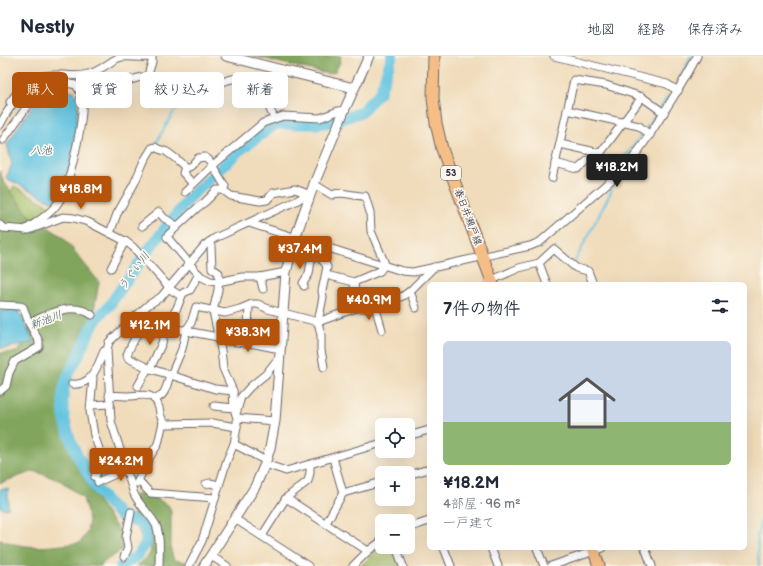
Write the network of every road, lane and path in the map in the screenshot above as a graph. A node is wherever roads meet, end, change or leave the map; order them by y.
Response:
1 (120, 56) edge
2 (226, 56) edge
3 (369, 56) edge
4 (434, 56) edge
5 (554, 56) edge
6 (697, 56) edge
7 (149, 72) edge
8 (68, 76) edge
9 (224, 81) edge
10 (354, 88) junction
11 (678, 91) junction
12 (642, 97) junction
13 (12, 99) edge
14 (12, 104) joint
15 (26, 108) edge
16 (82, 108) edge
17 (567, 110) junction
18 (344, 111) junction
19 (664, 113) junction
20 (274, 118) junction
21 (623, 122) junction
22 (0, 125) edge
23 (650, 135) junction
24 (3, 140) dead end
25 (560, 144) junction
26 (600, 153) junction
27 (556, 163) junction
28 (212, 166) junction
29 (185, 167) junction
30 (552, 178) dead end
31 (193, 184) junction
32 (223, 190) junction
33 (311, 190) junction
34 (185, 192) dead end
35 (249, 223) junction
36 (174, 224) dead end
37 (142, 226) dead end
38 (1, 227) edge
39 (25, 230) junction
40 (110, 233) junction
41 (125, 241) junction
42 (209, 242) junction
43 (294, 242) junction
44 (312, 253) junction
45 (483, 256) junction
46 (190, 263) junction
47 (539, 263) junction
48 (384, 266) junction
49 (434, 266) junction
50 (111, 268) dead end
51 (286, 272) junction
52 (199, 274) junction
53 (326, 275) junction
54 (260, 277) junction
55 (218, 282) junction
56 (354, 282) junction
57 (491, 282) edge
58 (493, 282) edge
59 (546, 282) edge
60 (592, 282) edge
61 (304, 286) dead end
62 (169, 287) junction
63 (263, 289) dead end
64 (410, 291) junction
65 (181, 296) junction
66 (0, 305) edge
67 (249, 306) junction
68 (375, 306) junction
69 (356, 308) junction
70 (416, 308) dead end
71 (213, 311) junction
72 (283, 312) junction
73 (174, 313) dead end
74 (92, 315) dead end
75 (136, 316) junction
76 (143, 322) junction
77 (318, 322) junction
78 (29, 323) junction
79 (165, 329) junction
80 (248, 329) dead end
81 (186, 330) junction
82 (382, 330) dead end
83 (219, 339) junction
84 (107, 350) junction
85 (280, 354) junction
86 (324, 367) dead end
87 (149, 368) junction
88 (170, 375) junction
89 (92, 376) junction
90 (72, 384) dead end
91 (138, 386) dead end
92 (0, 391) edge
93 (233, 391) junction
94 (109, 396) junction
95 (154, 400) junction
96 (110, 404) junction
97 (91, 406) junction
98 (214, 406) dead end
99 (236, 413) junction
100 (275, 421) junction
101 (163, 422) junction
102 (237, 427) junction
103 (427, 431) edge
104 (415, 434) edge
105 (234, 444) junction
106 (375, 445) edge
107 (333, 458) junction
108 (266, 462) junction
109 (125, 464) junction
110 (310, 464) junction
111 (427, 470) edge
112 (415, 473) edge
113 (139, 481) junction
114 (206, 484) dead end
115 (375, 484) edge
116 (219, 485) junction
117 (132, 487) junction
118 (343, 493) junction
119 (216, 498) junction
120 (286, 498) junction
121 (131, 512) dead end
122 (235, 519) junction
123 (427, 522) edge
124 (326, 523) junction
125 (415, 526) edge
126 (262, 536) junction
127 (375, 546) edge
128 (445, 550) edge
129 (492, 550) edge
130 (538, 550) edge
131 (594, 550) edge
132 (597, 550) edge
133 (646, 550) edge
134 (368, 551) junction
135 (399, 554) edge
136 (211, 556) junction
137 (124, 557) dead end
138 (159, 566) edge
139 (189, 566) edge
140 (204, 566) edge
141 (227, 566) edge
142 (308, 566) edge
143 (354, 566) edge
144 (403, 566) edge
145 (451, 566) edge
146 (498, 566) edge
147 (544, 566) edge
148 (551, 566) edge
149 (599, 566) edge
150 (652, 566) edge

1 - 7 street
1 - 8 street
2 - 10 street
3 - 10 street
4 - 45 main road, 春日井瀬戸線 / 53
5 - 11 street
6 - 11 street
9 - 20 street
10 - 18 street
11 - 19 street
12 - 17 street
12 - 19 street
12 - 21 street
13 - 14 street
14 - 22 street
15 - 24 street
16 - 39 street
17 - 21 street
17 - 25 street
18 - 20 street
18 - 33 street
19 - 23 street
20 - 28 street
21 - 23 street
21 - 26 street
23 - 45 street
25 - 26 street
25 - 27 street
26 - 27 street
27 - 30 street
28 - 29 street
28 - 31 street
28 - 32 street
29 - 31 street
29 - 40 street
31 - 34 street
32 - 33 street
32 - 46 street
33 - 35 street
33 - 43 street
33 - 48 street
35 - 42 street
35 - 43 street
36 - 37 street
38 - 39 street
39 - 40 street
40 - 41 street
41 - 50 street
41 - 62 street
42 - 46 street
42 - 55 street
43 - 44 street
43 - 48 street
43 - 51 street
44 - 53 street
44 - 61 street
45 - 49 street
45 - 57 main road, 春日井瀬戸線 / 53
46 - 52 street
46 - 62 street
47 - 58 street
47 - 59 street
47 - 60 street
48 - 49 street
48 - 56 street
49 - 64 street
51 - 54 street
51 - 72 street
52 - 55 street
52 - 65 street
53 - 56 street
53 - 77 street
54 - 55 street
54 - 63 street
55 - 71 street
56 - 69 street
62 - 65 street
62 - 75 street
64 - 68 street
64 - 70 street
65 - 73 street
66 - 78 street
67 - 71 street
67 - 72 street
67 - 80 street
68 - 69 street
68 - 82 street
69 - 77 street
71 - 81 street
71 - 83 street
72 - 77 street
72 - 85 street
74 - 78 street
75 - 76 street
75 - 84 street
76 - 79 street
76 - 87 street
77 - 86 street
78 - 92 street
79 - 81 street
79 - 87 street
81 - 83 street
81 - 88 street
83 - 85 street
83 - 93 street
84 - 89 street
84 - 94 street
85 - 99 street
85 - 100 street
87 - 88 street
87 - 91 street
88 - 93 street
88 - 95 street
89 - 90 street
89 - 97 street
93 - 99 street
94 - 95 street
94 - 96 street
95 - 101 street
96 - 97 street
96 - 109 street
97 - 109 street
98 - 99 street
99 - 100 street
99 - 102 street
100 - 108 street
101 - 102 street
101 - 113 street
102 - 105 street
103 - 104 street
105 - 108 street
105 - 116 street
106 - 107 street
107 - 110 street
107 - 118 street
108 - 110 street
108 - 122 street
109 - 117 street
110 - 120 street
111 - 112 street
113 - 117 street
113 - 119 street
114 - 116 street
115 - 118 street
116 - 119 street
117 - 138 street
118 - 124 street
119 - 139 street
120 - 124 street
120 - 126 street
121 - 137 street
122 - 126 street
122 - 136 street
123 - 125 street
124 - 134 street
126 - 142 street
127 - 134 street
128 - 145 street
129 - 146 street
130 - 147 street
131 - 148 street
132 - 149 main road
133 - 150 street
134 - 143 street
135 - 144 street
136 - 140 street
136 - 141 street

